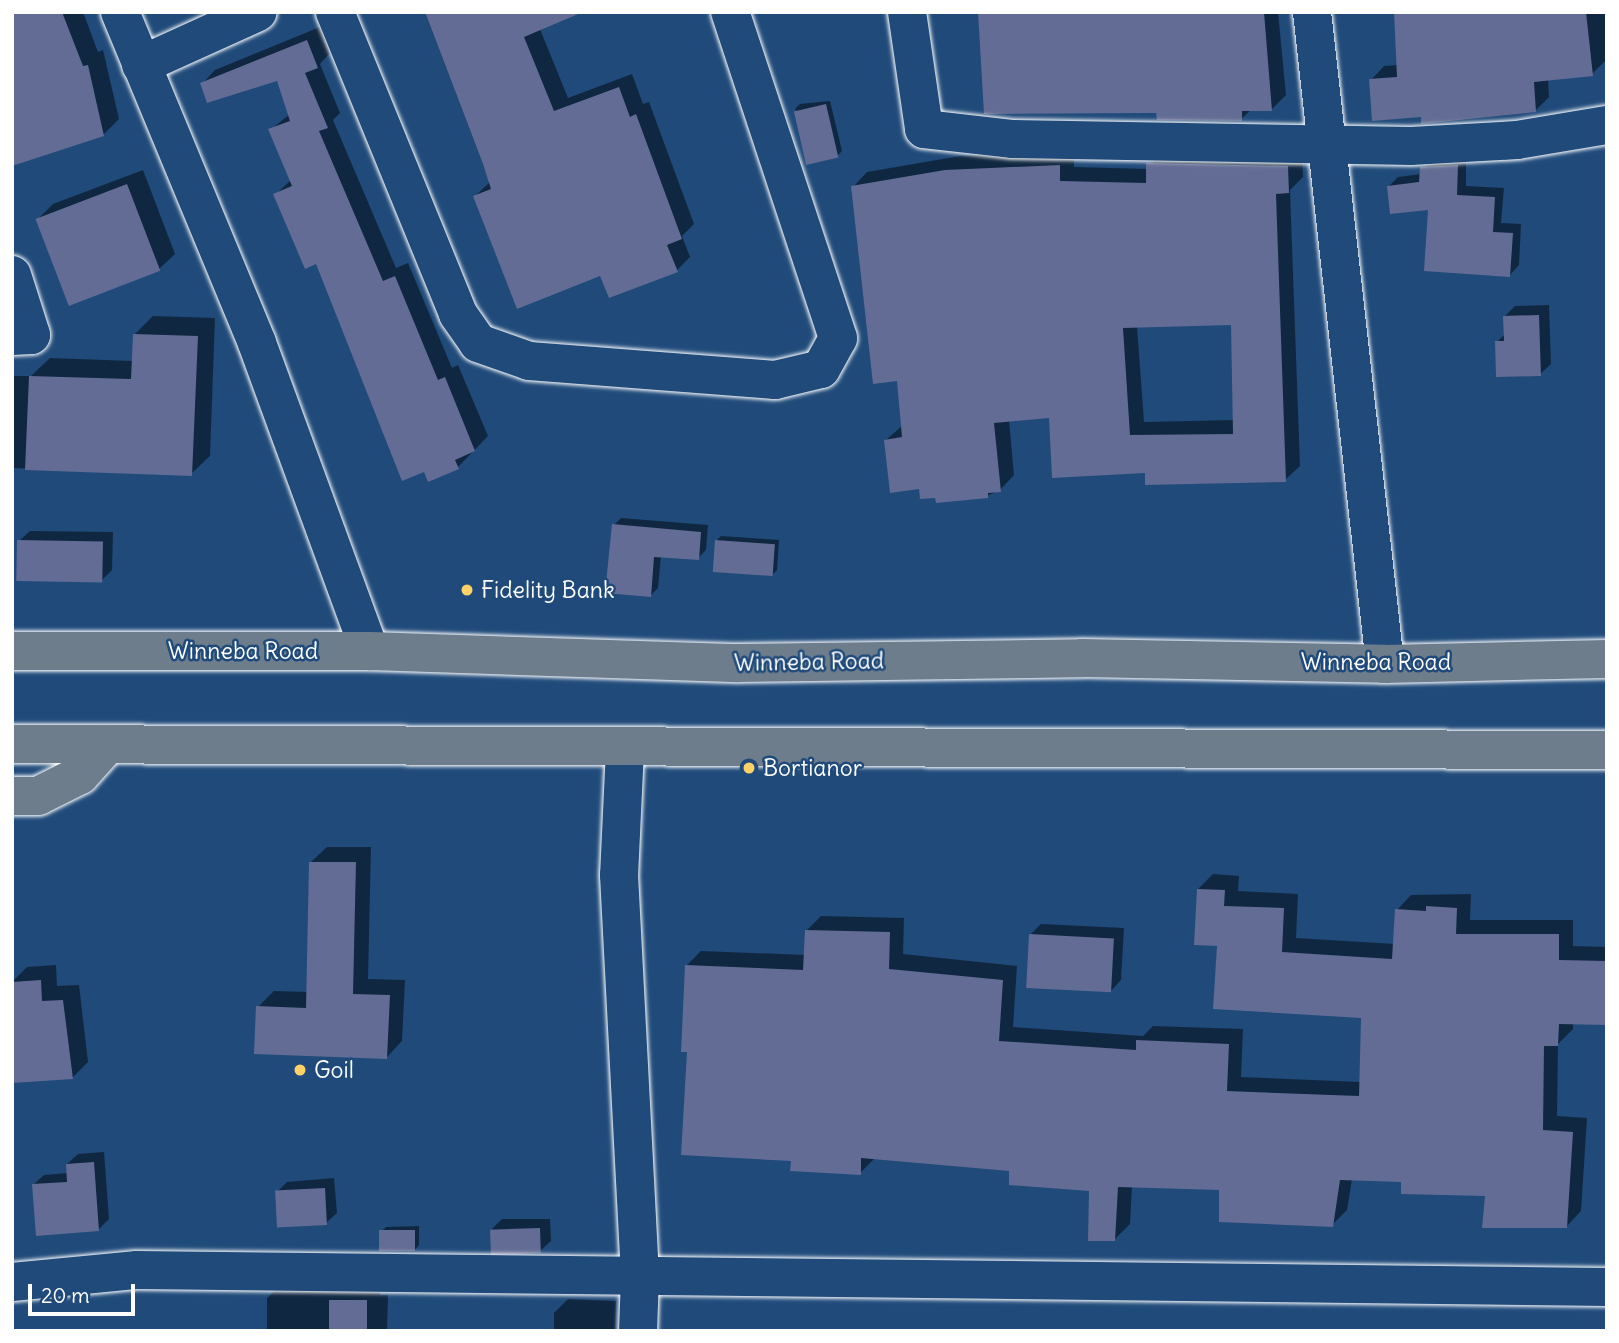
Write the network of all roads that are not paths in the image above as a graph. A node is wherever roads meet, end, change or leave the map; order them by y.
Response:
1 (120, 12) edge
2 (258, 12) edge
3 (335, 12) edge
4 (730, 12) edge
5 (907, 12) edge
6 (1312, 12) edge
7 (141, 65) junction
8 (1607, 125) edge
9 (1328, 144) junction
10 (12, 275) edge
11 (12, 336) edge
12 (12, 651) edge
13 (370, 651) junction
14 (1607, 659) edge
15 (1385, 664) junction
16 (12, 744) edge
17 (106, 746) junction
18 (625, 749) junction
19 (1607, 750) edge
20 (12, 796) edge
21 (640, 1277) junction
22 (12, 1282) edge
23 (1607, 1287) edge
24 (638, 1331) edge

1 - 7 street
2 - 7 street
3 - 4 street
5 - 9 street
6 - 9 street
7 - 13 street
8 - 9 street
9 - 15 street
10 - 11 street
12 - 13 highway, Winneba Road
13 - 15 highway, Winneba Road
14 - 15 highway, Winneba Road
16 - 17 highway
17 - 18 highway
17 - 20 highway
18 - 19 highway
18 - 21 street
21 - 22 street
21 - 23 street
21 - 24 street

